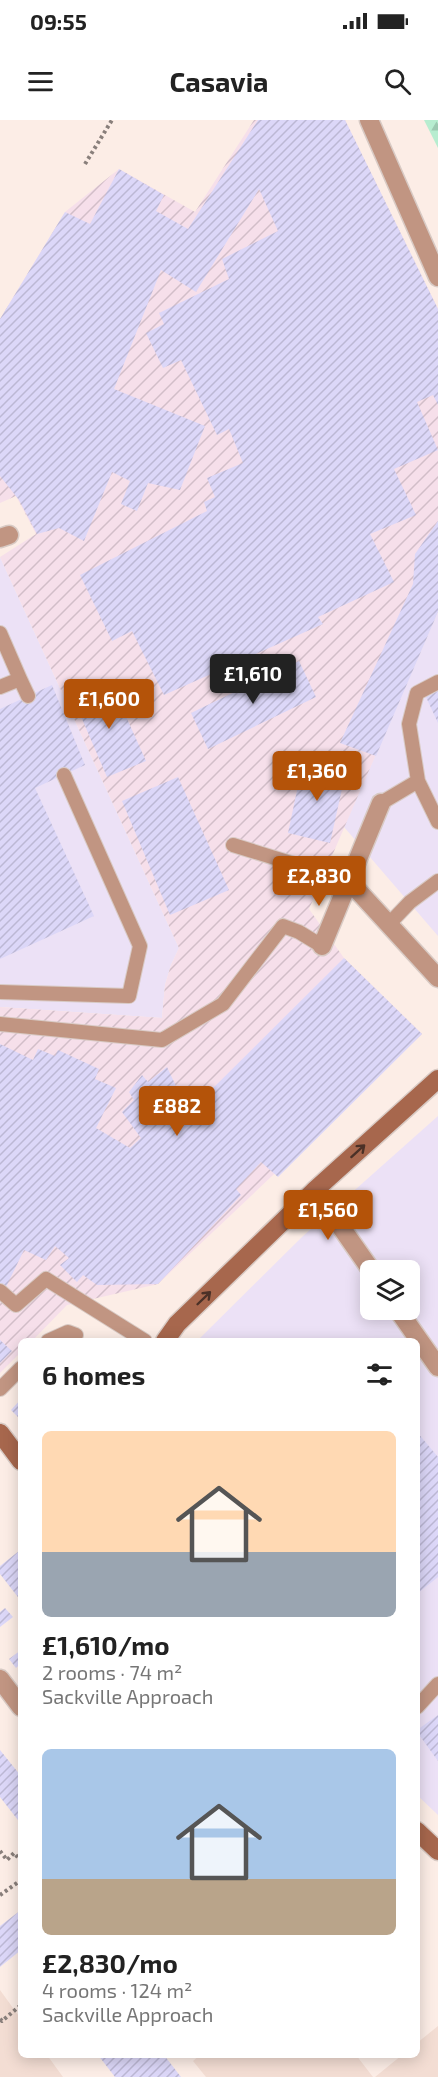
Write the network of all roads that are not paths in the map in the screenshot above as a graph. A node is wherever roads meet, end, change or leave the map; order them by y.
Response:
1 (369, 120) edge
2 (438, 277) edge
3 (0, 633) edge
4 (20, 679) junction
5 (438, 682) edge
6 (0, 687) edge
7 (28, 696) dead end
8 (64, 775) dead end
9 (417, 781) junction
10 (381, 803) joint
11 (438, 822) edge
12 (232, 845) dead end
13 (349, 881) junction
14 (438, 882) edge
15 (389, 924) junction
16 (322, 946) joint
17 (438, 978) edge
18 (0, 992) edge
19 (0, 1024) edge
20 (438, 1079) edge
21 (315, 1190) junction
22 (364, 1260) edge
23 (0, 1291) edge
24 (403, 1320) edge
25 (76, 1335) dead end
26 (55, 1338) edge
27 (140, 1338) edge
28 (167, 1338) edge
29 (412, 1338) edge
30 (420, 1347) edge
31 (438, 1367) edge
32 (18, 1371) edge
33 (0, 1389) edge
34 (0, 1428) edge
35 (0, 1433) edge
36 (18, 1438) edge
37 (18, 1457) edge
38 (0, 1679) edge
39 (438, 1684) edge
40 (18, 1703) edge
41 (420, 1704) edge
42 (420, 1834) edge
43 (438, 1851) edge

1 - 2 street
3 - 4 lane
4 - 6 lane
4 - 7 lane
5 - 9 lane
8 - 18 lane
9 - 10 lane
9 - 11 lane
10 - 13 street
12 - 13 lane
13 - 15 street
13 - 16 street
14 - 15 lane
15 - 17 street
16 - 19 lane
21 -> 20 street
21 - 22 street
28 -> 21 street
23 - 27 lane
24 - 29 street
25 - 26 lane
30 - 31 street
32 - 33 lane
34 - 36 street
35 - 37 street
38 - 40 street
39 - 41 lane
42 - 43 street

